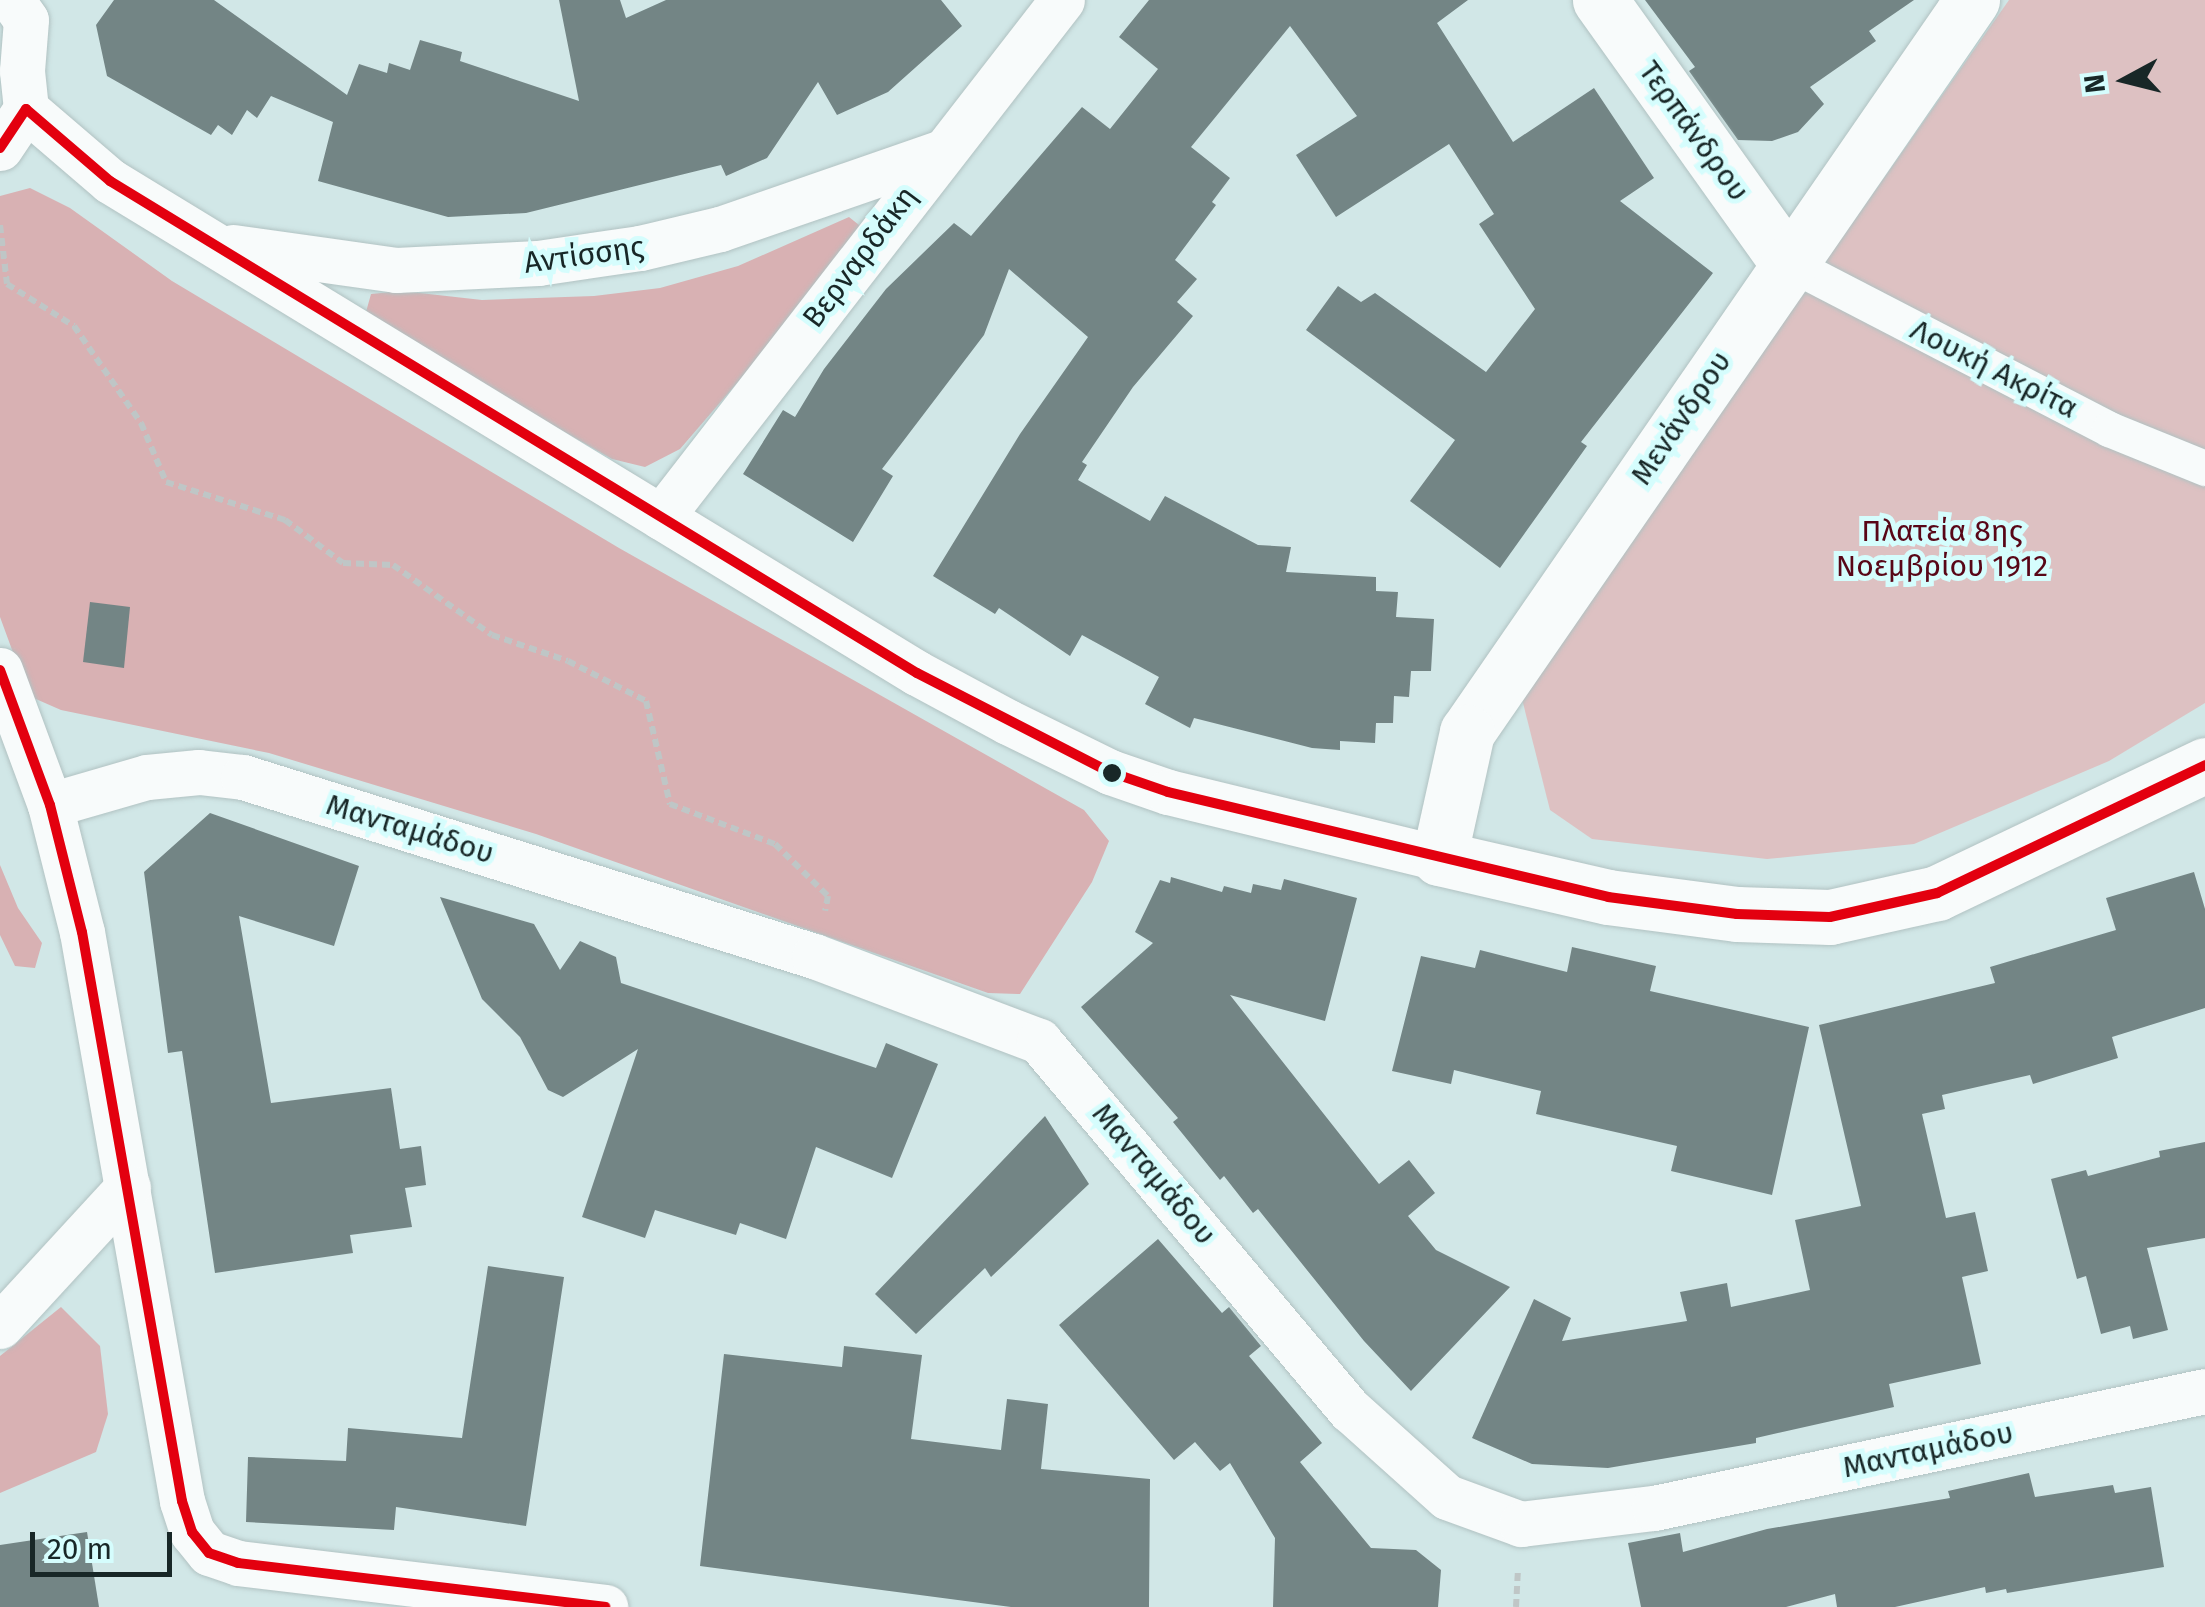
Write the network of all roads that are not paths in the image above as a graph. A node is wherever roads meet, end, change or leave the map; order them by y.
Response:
1 (1062, 0) edge
2 (1600, 0) edge
3 (1972, 0) edge
4 (26, 7) edge
5 (26, 109) junction
6 (0, 148) edge
7 (940, 153) junction
8 (216, 245) junction
9 (1787, 262) junction
10 (2205, 468) edge
11 (661, 517) junction
12 (0, 670) edge
13 (2205, 766) edge
14 (50, 805) junction
15 (1439, 858) junction
16 (128, 1186) junction
17 (0, 1326) edge
18 (2205, 1390) edge
19 (605, 1607) edge

1 - 7 street, Βερναρδάκη
2 - 9 street, Τερπάνδρου
3 - 9 street, Μενάνδρου
4 - 5 street
5 - 6 street
5 - 8 street
7 - 8 street, Αντίσσης
7 - 11 street, Βερναρδάκη
8 - 11 street
9 - 10 street, Λουκή Ακρίτα
9 - 15 street, Μενάνδρου
11 - 15 street
12 - 14 street
13 - 15 street
14 - 16 street
14 - 18 street, Μανταμάδου
16 - 17 street
16 - 19 street

